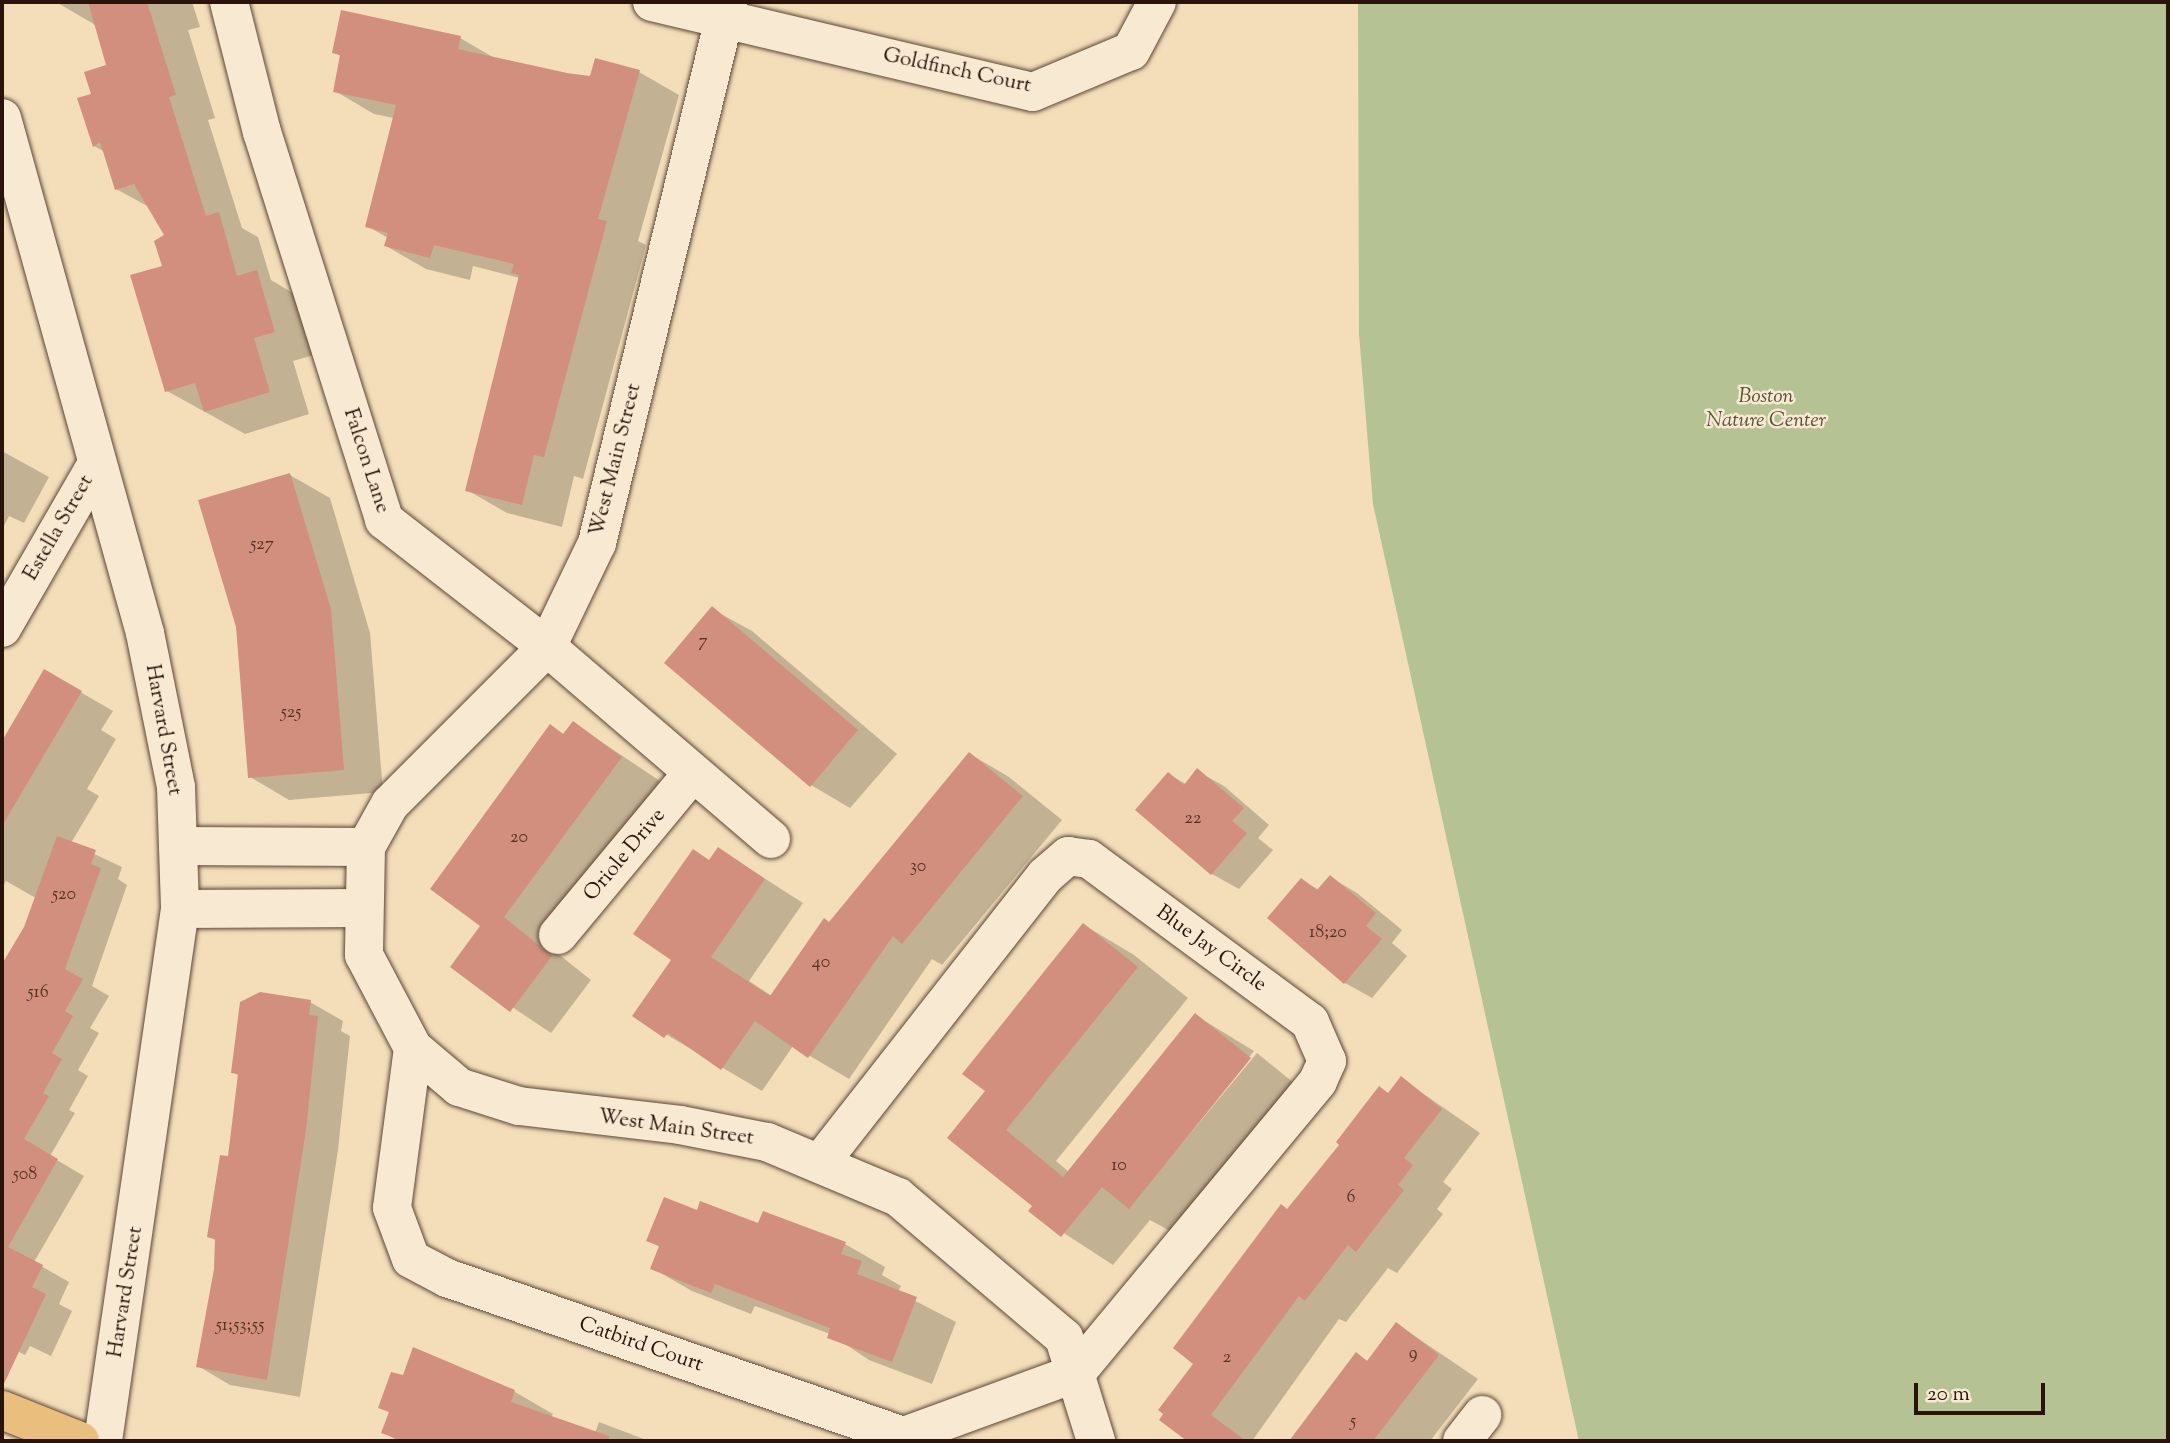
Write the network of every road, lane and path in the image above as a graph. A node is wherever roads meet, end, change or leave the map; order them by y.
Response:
1 (229, 2) edge
2 (652, 2) edge
3 (1157, 2) edge
4 (726, 10) edge
5 (2, 118) edge
6 (96, 465) junction
7 (2, 628) edge
8 (547, 647) junction
9 (691, 775) junction
10 (771, 839) dead end
11 (178, 846) junction
12 (366, 848) junction
13 (364, 908) junction
14 (180, 909) junction
15 (558, 935) dead end
16 (414, 1048) junction
17 (821, 1162) junction
18 (1076, 1373) junction
19 (2, 1410) edge
20 (80, 1441) edge
21 (103, 1441) edge
22 (1096, 1441) edge

1 - 8 street, Falcon Lane
2 - 4 street, Goldfinch Court
3 - 4 street, Goldfinch Court
4 - 8 street, West Main Street
5 - 6 street, Harvard Street
6 - 7 street, Estella Street
6 - 11 street, Harvard Street
8 - 9 street, Falcon Lane
8 - 12 street, West Main Street
9 - 10 street, Falcon Lane
9 - 15 street, Oriole Drive
11 - 12 street
11 - 14 street, Harvard Street
12 - 13 street, West Main Street
13 - 14 street
13 - 16 street, West Main Street
14 - 21 street, Harvard Street
16 - 17 street, West Main Street
16 - 18 street, Catbird Court
17 - 18 street, West Main Street
17 - 18 street, Blue Jay Circle
18 - 22 street, West Main Street
19 - 20 highway

